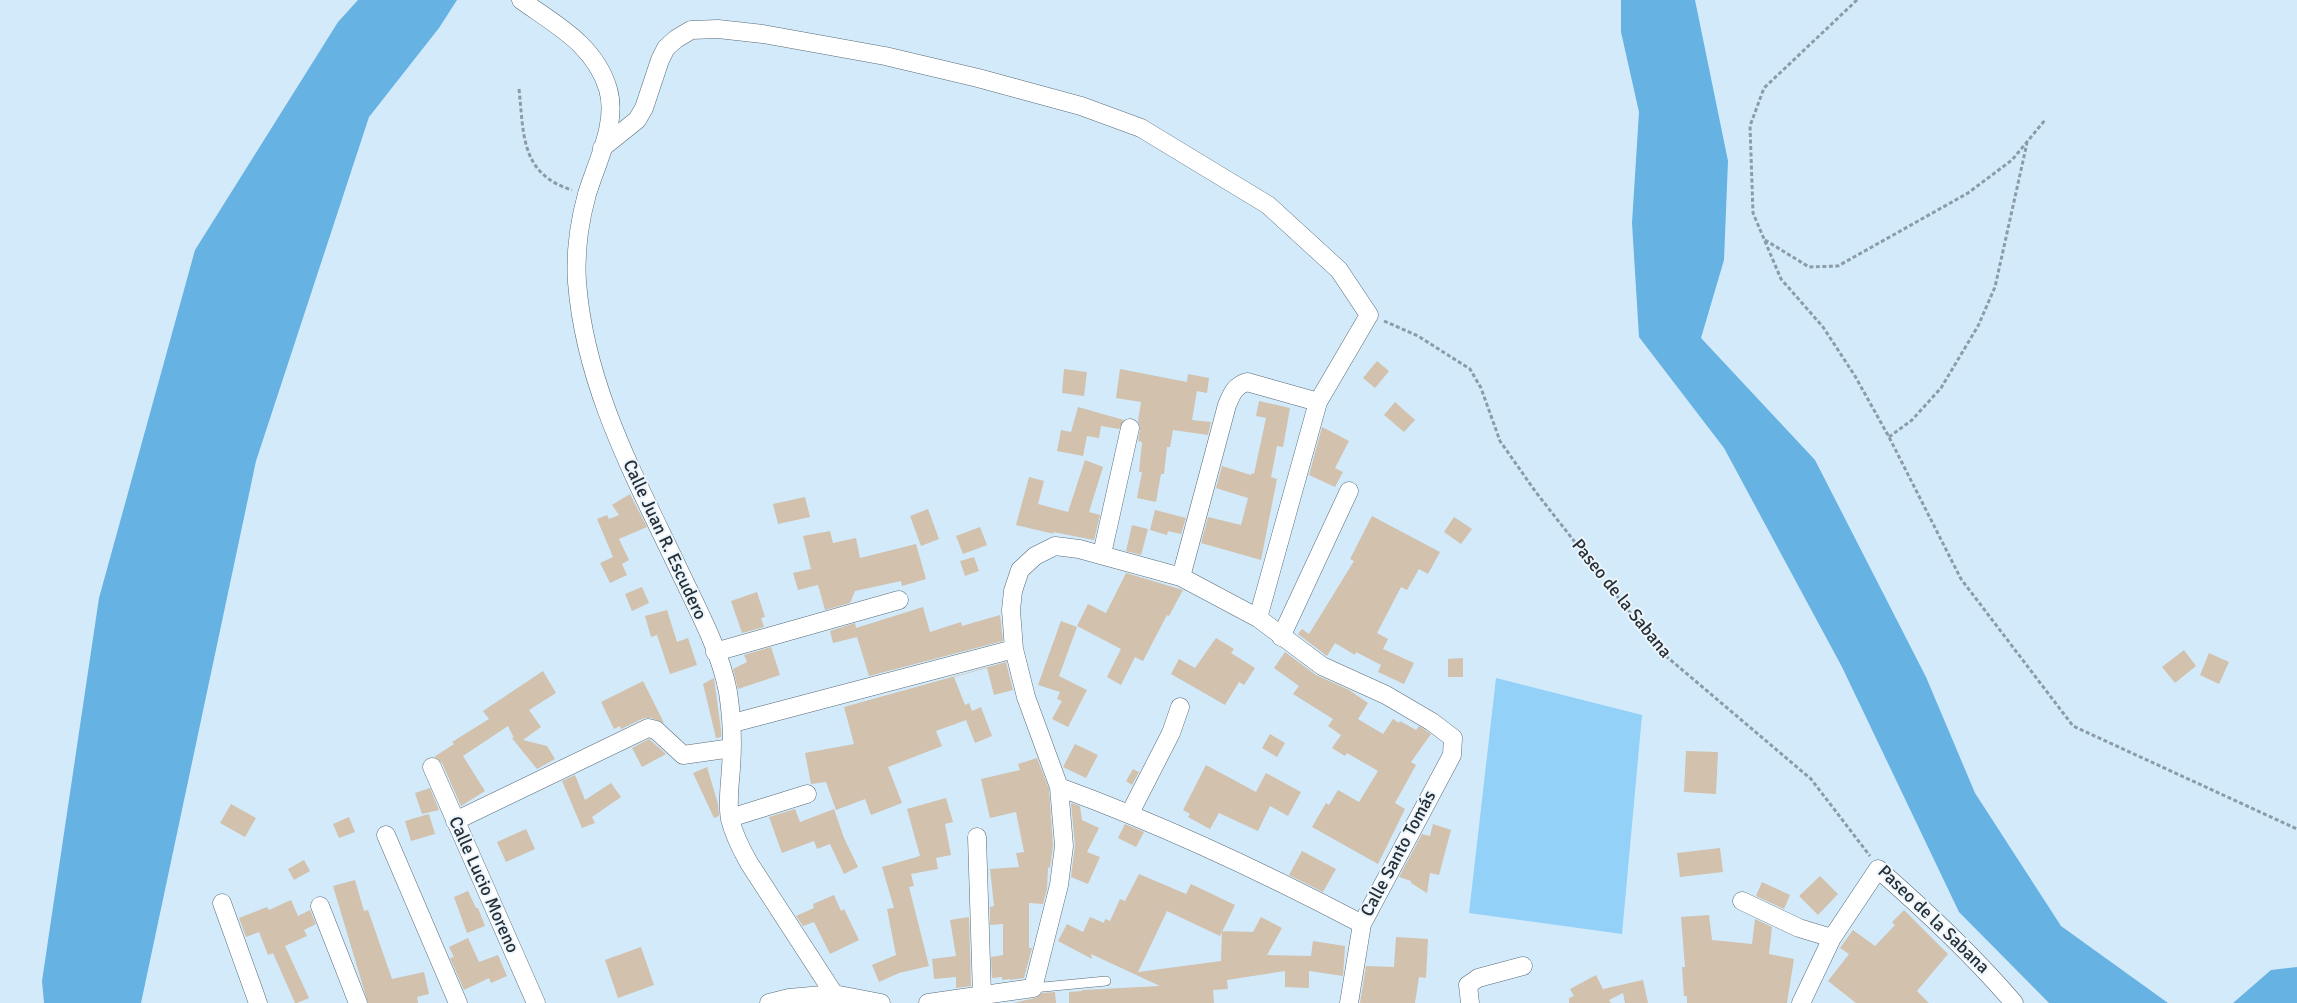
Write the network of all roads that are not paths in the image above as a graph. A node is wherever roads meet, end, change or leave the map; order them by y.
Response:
1 (521, 0) edge
2 (602, 148) junction
3 (1318, 402) junction
4 (1130, 428) dead end
5 (1349, 491) dead end
6 (1102, 554) junction
7 (1181, 577) junction
8 (899, 600) dead end
9 (1258, 618) junction
10 (1281, 637) junction
11 (1014, 649) junction
12 (715, 652) junction
13 (1180, 706) dead end
14 (733, 723) junction
15 (732, 748) junction
16 (432, 767) dead end
17 (1059, 787) junction
18 (807, 794) dead end
19 (1130, 813) junction
20 (730, 818) junction
21 (455, 821) junction
22 (386, 835) dead end
23 (977, 837) dead end
24 (1742, 901) dead end
25 (222, 903) dead end
26 (320, 906) dead end
27 (1362, 924) junction
28 (1832, 938) junction
29 (1523, 966) dead end
30 (1106, 980) dead end
31 (1033, 988) junction
32 (834, 994) junction
33 (982, 995) junction
34 (790, 1001) edge
35 (258, 1003) edge
36 (358, 1003) edge
37 (458, 1003) edge
38 (536, 1003) edge
39 (769, 1003) edge
40 (881, 1003) edge
41 (928, 1003) edge
42 (1344, 1003) edge
43 (1349, 1003) edge
44 (1470, 1003) edge
45 (1801, 1003) edge
46 (2014, 1003) edge

1 - 2 street, Calle Juan R. Escudero
2 - 3 street
2 - 12 street, Calle Juan R. Escudero
3 - 7 street
3 - 9 street
4 - 6 street
5 - 10 street
6 - 7 street
6 - 11 street
7 - 9 street
8 - 12 street
9 - 10 street
10 - 27 street, Calle Santo Tomás
11 - 14 street
11 - 17 street
12 - 14 street, Calle Juan R. Escudero
13 - 19 street
14 - 15 street, Calle Juan R. Escudero
15 - 20 street, Calle Juan R. Escudero
15 - 21 street
16 - 21 street, Calle Lucio Moreno
17 - 19 street
17 - 31 street
18 - 20 street
19 - 27 street
20 - 32 street, Calle Juan R. Escudero
21 - 38 street, Calle Lucio Moreno
22 - 37 street
23 - 33 street
24 - 28 street
25 - 35 street
26 - 36 street
27 - 43 street, Calle Santo Tomás
28 - 45 street
28 - 46 street, Paseo de la Sabana
29 - 44 street
30 - 31 lane
31 - 33 street
32 - 34 street
32 - 40 street
33 - 41 street
34 - 39 street
42 - 43 street

